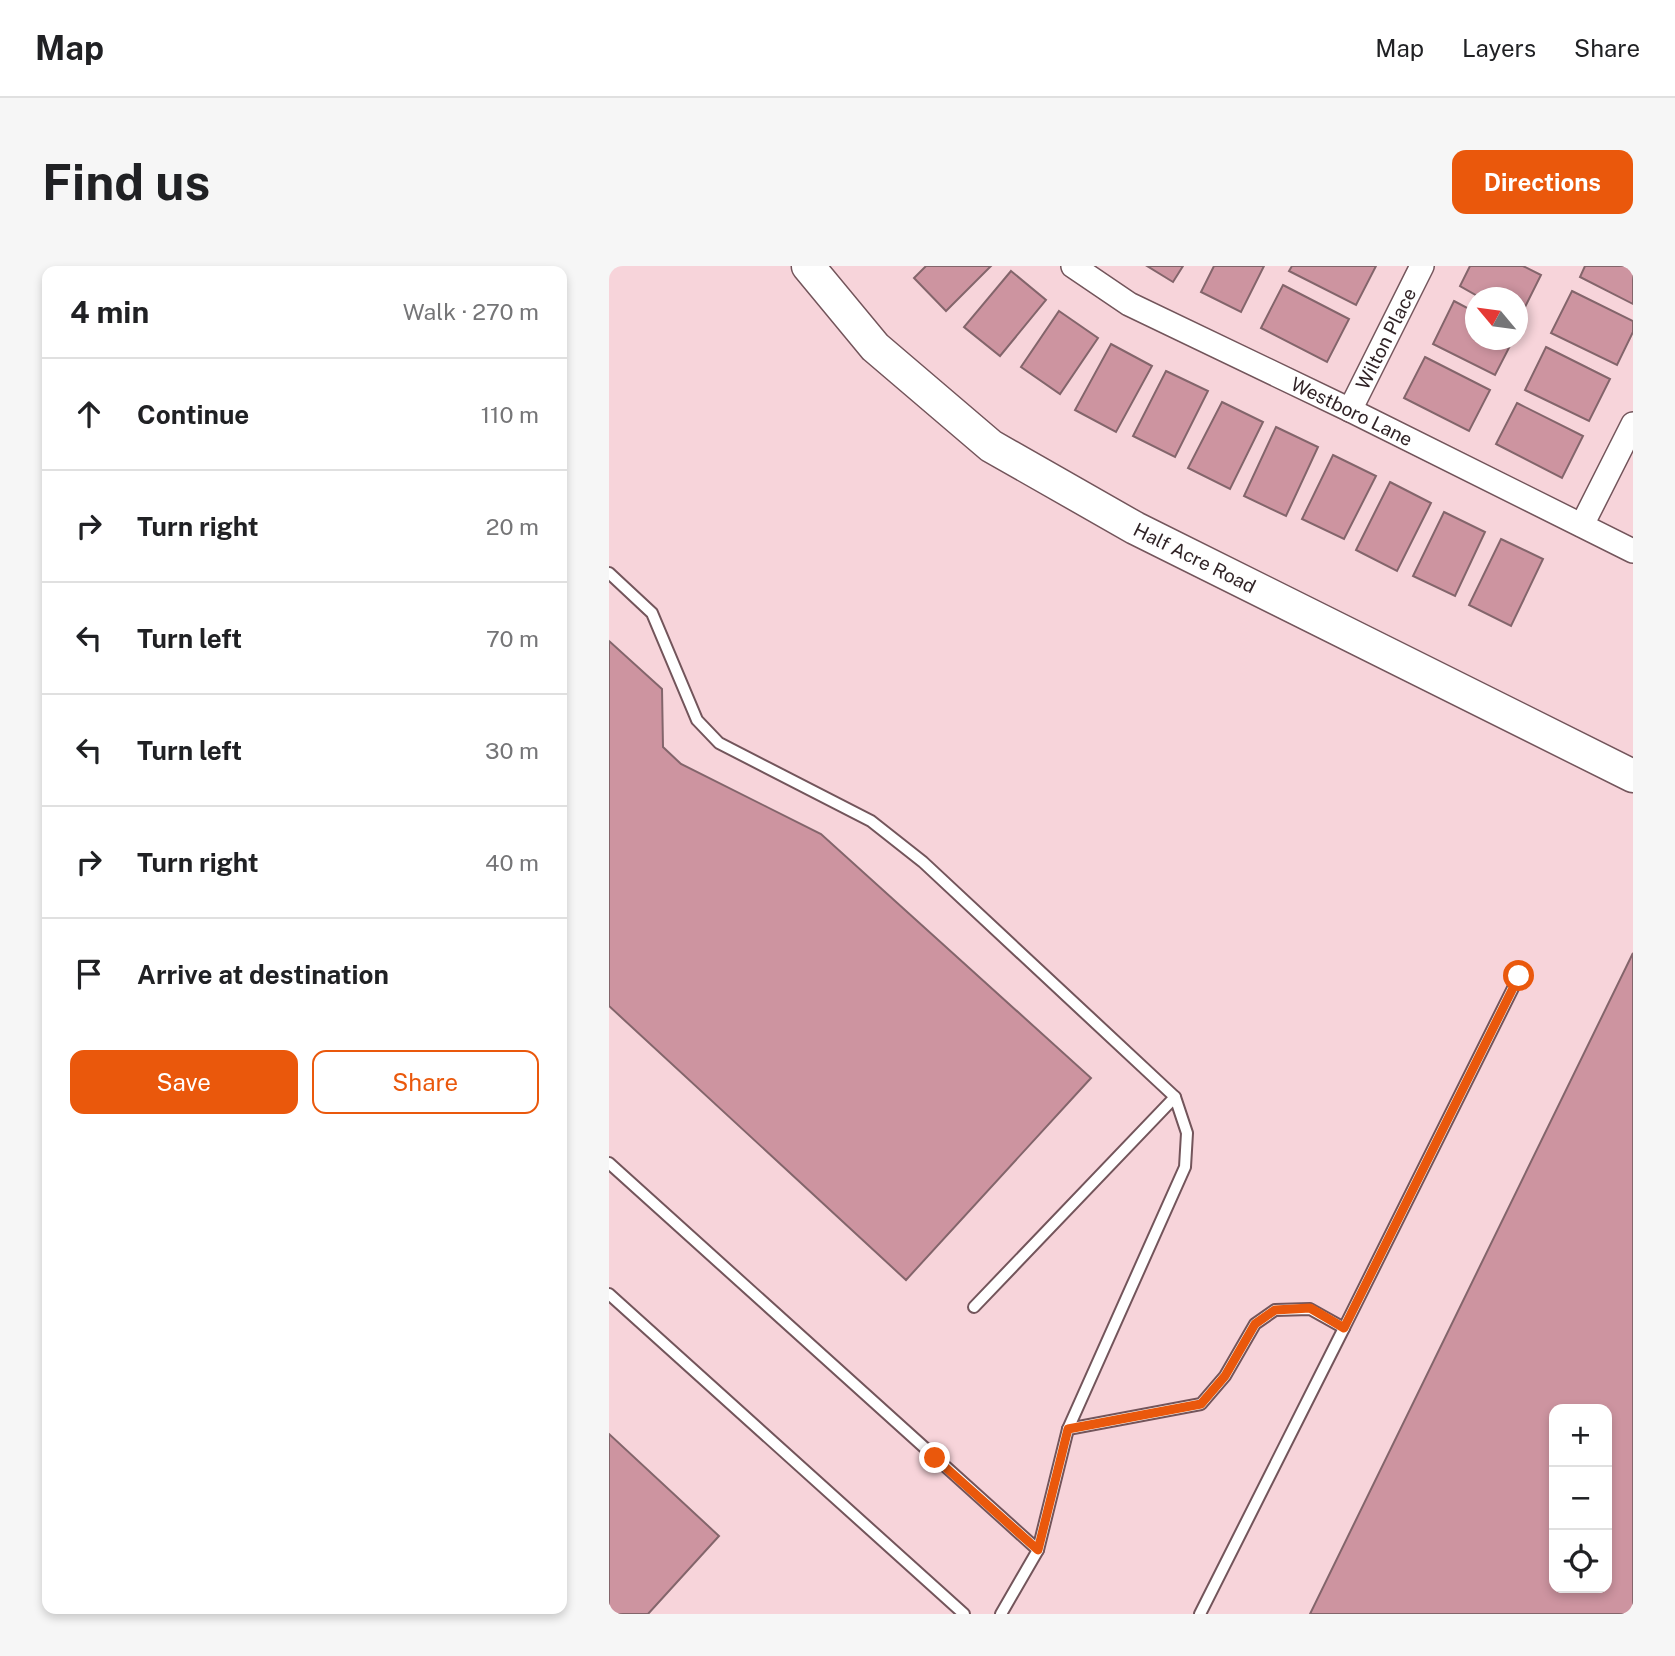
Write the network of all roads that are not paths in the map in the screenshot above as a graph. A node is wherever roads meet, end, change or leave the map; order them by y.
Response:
1 (808, 266) edge
2 (1073, 266) edge
3 (1422, 266) edge
4 (1350, 410) junction
5 (1633, 425) edge
6 (1582, 525) junction
7 (1633, 551) edge
8 (609, 573) edge
9 (1633, 776) edge
10 (1519, 976) dead end
11 (1175, 1097) junction
12 (609, 1163) edge
13 (609, 1294) edge
14 (974, 1307) dead end
15 (1344, 1328) junction
16 (1068, 1429) junction
17 (1038, 1550) junction
18 (964, 1614) edge
19 (1000, 1614) edge
20 (1200, 1614) edge

1 - 9 street, Half Acre Road
2 - 4 street, Westboro Lane
3 - 4 street, Wilton Place
4 - 6 street, Westboro Lane
5 - 6 street
6 - 7 street, Westboro Lane
8 - 11 lane
10 - 15 lane
11 - 14 lane
11 - 16 lane
12 - 17 lane
13 - 18 lane
15 - 16 lane
15 - 20 lane
16 - 17 lane
17 - 19 lane

